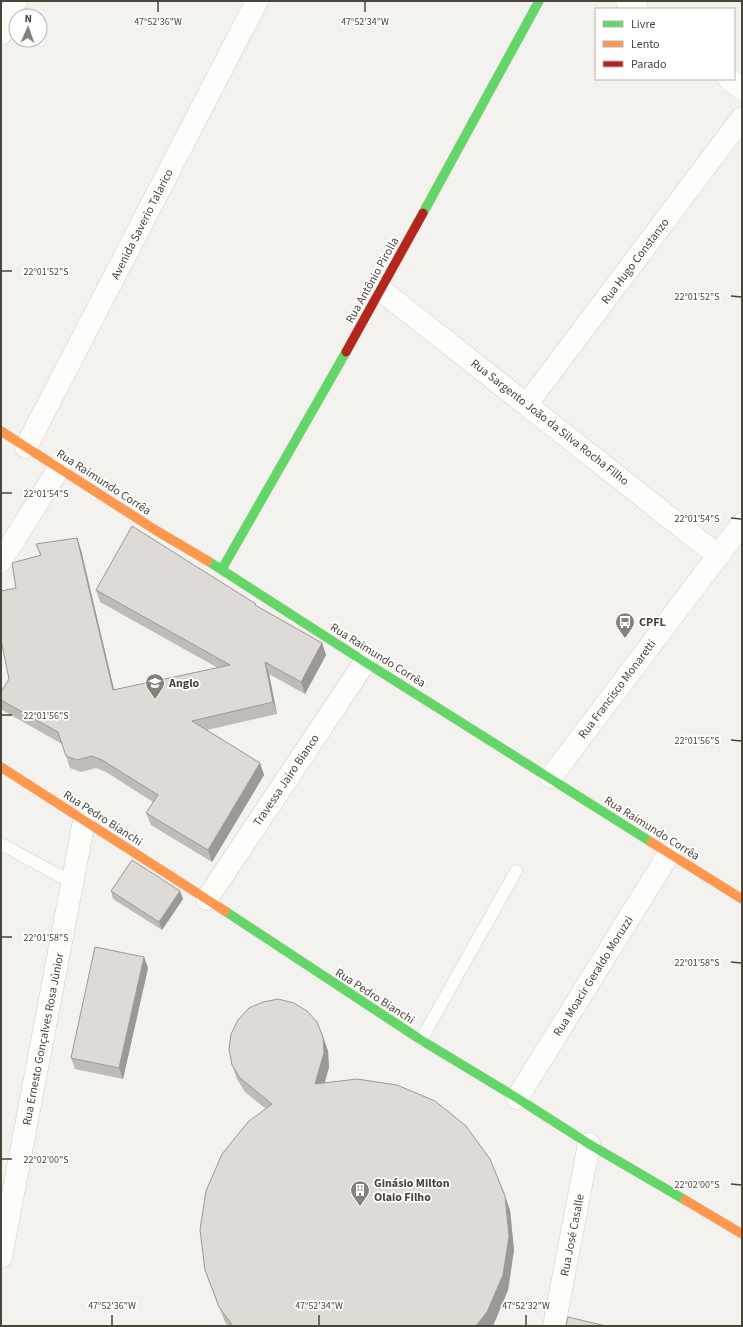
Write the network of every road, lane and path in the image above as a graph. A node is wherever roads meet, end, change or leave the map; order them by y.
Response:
1 (16, 1) edge
2 (258, 1) edge
3 (539, 1) edge
4 (627, 1) edge
5 (636, 8) edge
6 (1, 34) edge
7 (730, 80) edge
8 (742, 89) edge
9 (742, 118) edge
10 (381, 290) junction
11 (527, 404) junction
12 (1, 431) edge
13 (26, 447) junction
14 (59, 468) junction
15 (742, 524) edge
16 (718, 555) junction
17 (1, 561) edge
18 (222, 569) junction
19 (365, 662) junction
20 (1, 767) edge
21 (551, 778) junction
22 (84, 821) junction
23 (1, 844) edge
24 (669, 854) junction
25 (516, 871) dead end
26 (73, 883) junction
27 (207, 899) junction
28 (742, 899) edge
29 (421, 1040) junction
30 (517, 1098) junction
31 (589, 1144) junction
32 (742, 1234) edge
33 (1, 1256) edge
34 (554, 1326) edge

1 - 6 street
2 - 13 street, Avenida Saverio Talarico
3 - 10 street, Rua Antônio Pirolla
4 - 5 street
7 - 8 street
9 - 11 street, Rua Hugo Constanzo
10 - 11 street, Rua Sargento João da Silva Rocha Filho
10 - 18 street, Rua Antônio Pirolla
11 - 16 street, Rua Sargento João da Silva Rocha Filho
12 - 13 street, Rua Raimundo Corrêa
13 - 14 street, Rua Raimundo Corrêa
14 - 17 street
14 - 18 street, Rua Raimundo Corrêa
15 - 16 street, Rua Francisco Monaretti
16 - 21 street, Rua Francisco Monaretti
18 - 19 street, Rua Raimundo Corrêa
19 - 21 street, Rua Raimundo Corrêa
19 - 27 street, Travessa Jairo Bianco
20 - 22 street, Rua Pedro Bianchi
21 - 24 street, Rua Raimundo Corrêa
22 - 26 street, Rua Ernesto Gonçalves Rosa Júnior
22 - 27 street, Rua Pedro Bianchi
23 - 26 lane
24 - 28 street, Rua Raimundo Corrêa
24 - 30 street, Rua Moacir Geraldo Moruzzi
25 - 29 lane
26 - 33 street, Rua Ernesto Gonçalves Rosa Júnior
27 - 29 street, Rua Pedro Bianchi
29 - 30 street, Rua Pedro Bianchi
30 - 31 street, Rua Pedro Bianchi
31 - 32 street, Rua Pedro Bianchi
31 - 34 street, Rua José Casalle

